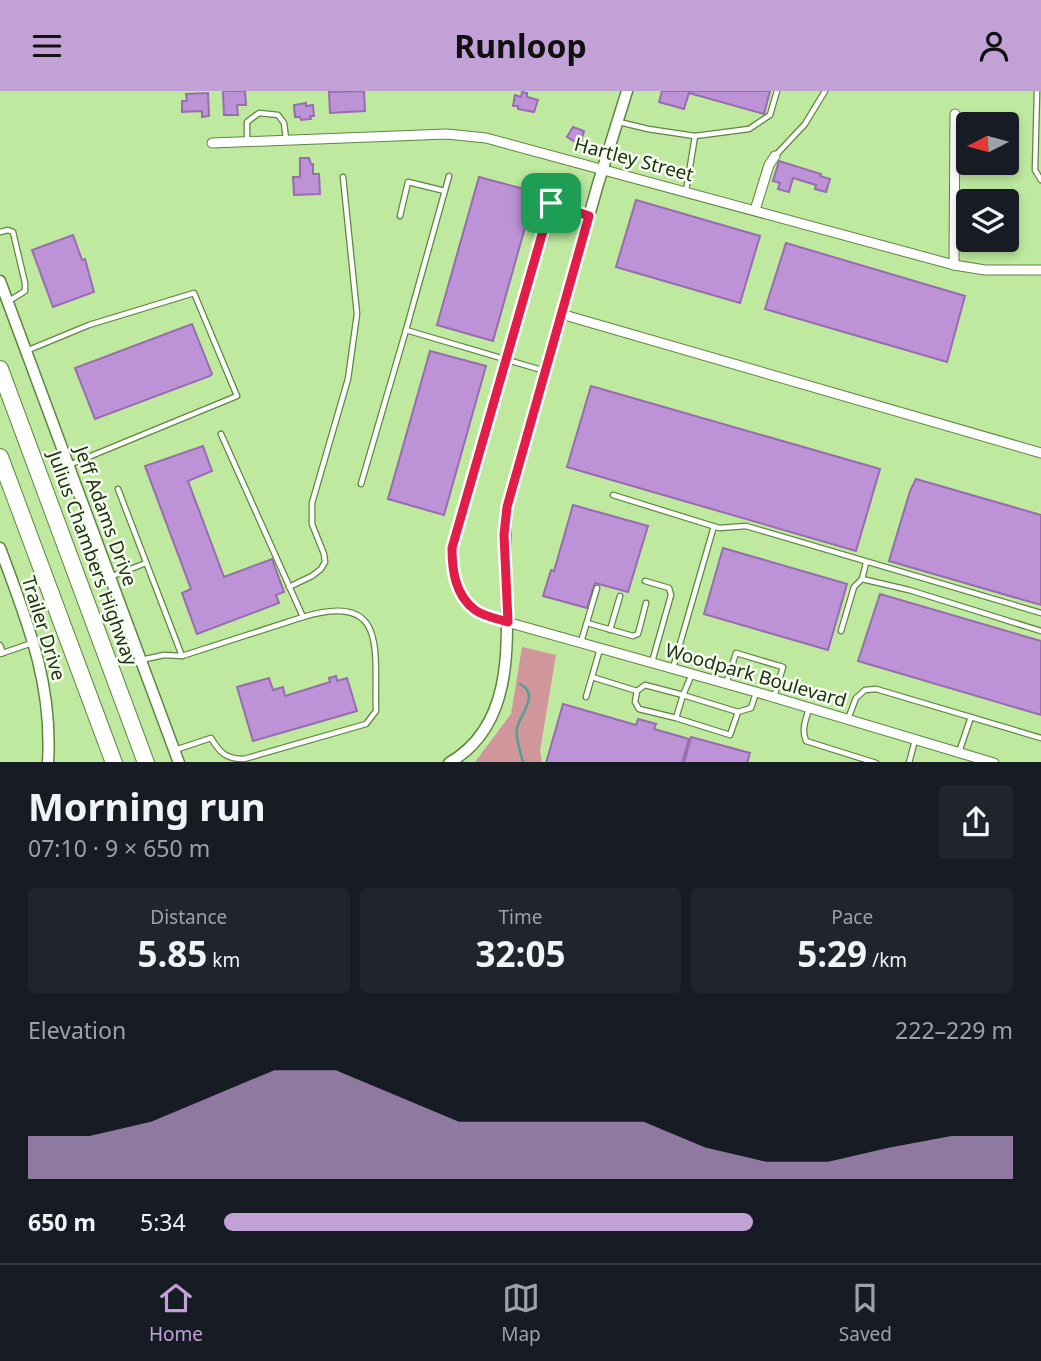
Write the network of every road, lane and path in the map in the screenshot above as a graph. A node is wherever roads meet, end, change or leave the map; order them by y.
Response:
1 (627, 91) edge
2 (777, 91) edge
3 (825, 91) edge
4 (1037, 91) edge
5 (955, 114) dead end
6 (618, 121) junction
7 (695, 136) junction
8 (286, 140) junction
9 (247, 142) junction
10 (212, 143) dead end
11 (775, 156) joint
12 (604, 169) junction
13 (449, 176) dead end
14 (343, 177) dead end
15 (1041, 180) edge
16 (445, 191) junction
17 (686, 191) junction
18 (755, 209) junction
19 (400, 216) dead end
20 (589, 216) junction
21 (0, 232) edge
22 (954, 265) junction
23 (1041, 270) edge
24 (0, 281) edge
25 (8, 302) junction
26 (561, 314) junction
27 (406, 330) junction
28 (26, 351) junction
29 (505, 359) junction
30 (0, 369) edge
31 (545, 371) junction
32 (221, 434) dead end
33 (1041, 453) edge
34 (0, 457) edge
35 (68, 465) junction
36 (361, 484) dead end
37 (118, 489) dead end
38 (613, 495) dead end
39 (713, 526) junction
40 (0, 548) edge
41 (146, 563) junction
42 (866, 563) junction
43 (110, 577) junction
44 (862, 579) junction
45 (645, 580) dead end
46 (289, 587) junction
47 (597, 588) dead end
48 (620, 596) dead end
49 (646, 603) dead end
50 (1041, 613) edge
51 (303, 617) junction
52 (508, 622) junction
53 (587, 623) junction
54 (610, 629) junction
55 (841, 631) dead end
56 (1041, 631) edge
57 (34, 642) junction
58 (581, 643) junction
59 (0, 645) edge
60 (601, 648) junction
61 (1, 653) edge
62 (182, 656) junction
63 (141, 660) junction
64 (652, 663) junction
65 (673, 669) junction
66 (692, 674) junction
67 (592, 677) junction
68 (726, 684) junction
69 (637, 691) junction
70 (756, 692) junction
71 (683, 695) junction
72 (586, 697) dead end
73 (774, 698) junction
74 (809, 709) junction
75 (738, 712) junction
76 (971, 717) junction
77 (676, 719) junction
78 (848, 720) junction
79 (1041, 738) edge
80 (915, 740) junction
81 (174, 750) junction
82 (959, 753) junction
83 (48, 762) edge
84 (114, 762) edge
85 (146, 762) edge
86 (179, 762) edge
87 (449, 762) edge
88 (876, 762) edge
89 (909, 762) edge
90 (993, 762) edge

1 - 6 street
2 - 7 lane
3 - 11 lane
4 - 15 lane
5 - 22 street
6 - 7 lane
6 - 12 street
7 - 17 lane
8 - 9 street, Hartley Street
8 - 9 lane
8 - 12 street, Hartley Street
9 - 10 street, Hartley Street
11 - 18 street
12 - 17 street, Hartley Street
12 - 20 street
13 - 16 lane
14 - 46 lane
16 - 19 lane
16 - 27 lane
17 - 18 street, Hartley Street
18 - 22 street, Hartley Street
20 - 26 street
20 - 29 lane
21 - 25 lane
22 - 23 street, Hartley Street
24 - 25 street, Jeff Adams Drive
25 - 28 street, Jeff Adams Drive
26 - 31 street
26 - 33 street
27 - 29 lane
27 - 36 lane
28 - 35 street, Jeff Adams Drive
28 - 35 lane
29 - 31 lane
29 - 52 lane
30 - 85 highway, Julius Chambers Highway
31 - 52 street
32 - 46 lane
34 - 84 highway
35 - 43 street, Jeff Adams Drive
37 - 41 lane
38 - 39 lane
39 - 42 lane
39 - 65 lane
40 - 57 street, Trailer Drive
41 - 43 lane
41 - 62 lane
42 - 44 lane
42 - 50 lane
43 - 63 street, Jeff Adams Drive
44 - 55 lane
44 - 56 lane
45 - 64 lane
46 - 51 lane
47 - 53 lane
48 - 54 lane
49 - 54 lane
51 - 62 lane
51 - 81 lane
52 - 58 street, Woodpark Boulevard
52 - 87 street
53 - 54 lane
53 - 58 lane
57 - 61 lane
57 - 83 street, Trailer Drive
58 - 60 street, Woodpark Boulevard
59 - 61 lane
60 - 64 street, Woodpark Boulevard
60 - 67 lane
62 - 63 lane
63 - 81 street, Jeff Adams Drive
64 - 65 street, Woodpark Boulevard
65 - 66 street, Woodpark Boulevard
66 - 68 street, Woodpark Boulevard
66 - 71 lane
67 - 69 lane
67 - 72 lane
68 - 70 street, Woodpark Boulevard
68 - 73 lane
69 - 71 lane
69 - 77 lane
70 - 73 street, Woodpark Boulevard
70 - 75 lane
71 - 75 lane
71 - 77 lane
73 - 74 street, Woodpark Boulevard
74 - 78 street, Woodpark Boulevard
74 - 88 lane
75 - 77 lane
76 - 78 lane
76 - 79 lane
76 - 82 lane
78 - 80 street, Woodpark Boulevard
80 - 82 street, Woodpark Boulevard
80 - 89 lane
81 - 86 street, Jeff Adams Drive
82 - 90 street, Woodpark Boulevard

